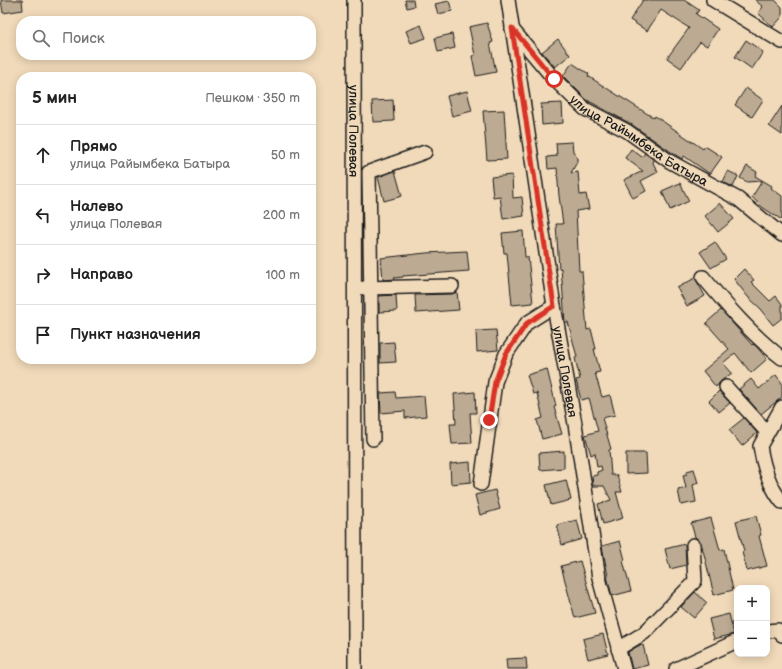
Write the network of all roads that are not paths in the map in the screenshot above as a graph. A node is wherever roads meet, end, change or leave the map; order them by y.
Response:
1 (354, 0) edge
2 (508, 0) edge
3 (713, 0) edge
4 (512, 28) junction
5 (782, 42) edge
6 (425, 152) dead end
7 (782, 235) edge
8 (703, 277) dead end
9 (452, 286) dead end
10 (354, 288) junction
11 (371, 288) junction
12 (554, 306) junction
13 (782, 358) edge
14 (726, 387) dead end
15 (782, 407) edge
16 (767, 432) junction
17 (373, 439) dead end
18 (482, 484) dead end
19 (782, 502) edge
20 (693, 545) dead end
21 (770, 631) edge
22 (782, 635) edge
23 (734, 642) edge
24 (618, 649) junction
25 (355, 669) edge
26 (624, 669) edge
27 (676, 669) edge

1 - 10 street, улица Полевая
2 - 4 street, улица Полевая
3 - 5 street
4 - 7 street, улица Райымбека Батыра
4 - 12 street, улица Полевая
6 - 11 street
8 - 13 street
9 - 11 street
10 - 11 street
10 - 25 street, улица Полевая
11 - 17 street
12 - 18 street
12 - 24 street, улица Полевая
14 - 16 street
15 - 16 street
16 - 19 street
20 - 24 street
21 - 22 street
23 - 27 street
24 - 26 street, улица Полевая

